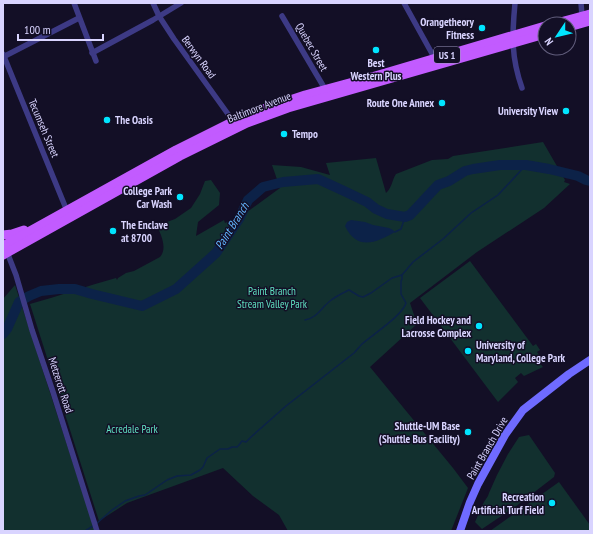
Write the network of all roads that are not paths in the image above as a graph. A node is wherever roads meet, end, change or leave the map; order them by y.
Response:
1 (74, 3) edge
2 (153, 3) edge
3 (181, 3) edge
4 (404, 3) edge
5 (515, 3) edge
6 (581, 3) edge
7 (159, 16) junction
8 (282, 16) dead end
9 (587, 17) edge
10 (79, 18) junction
11 (577, 19) edge
12 (577, 23) edge
13 (537, 30) edge
14 (537, 36) edge
15 (513, 40) junction
16 (92, 53) junction
17 (3, 56) edge
18 (435, 59) junction
19 (96, 61) dead end
20 (522, 88) dead end
21 (325, 89) junction
22 (233, 121) junction
23 (67, 211) junction
24 (43, 224) junction
25 (3, 235) edge
26 (4, 250) edge
27 (590, 360) edge
28 (96, 527) edge
29 (460, 531) edge

1 - 10 street
2 - 7 street, Berwyn Road
3 - 7 street
4 - 18 street
5 - 15 street
6 - 9 street
7 - 16 street
7 - 22 street, Berwyn Road
8 - 21 street, Quebec Street
9 - 11 main road
9 - 12 main road
10 - 16 street
10 - 17 street
13 - 15 main road, Baltimore Avenue / US 1
14 - 15 main road, Baltimore Avenue / US 1
15 - 18 main road, Baltimore Avenue / US 1
15 - 20 street
15 - 26 main road, Baltimore Avenue / US 1
16 - 19 street
17 - 23 street, Tecumseh Street
18 - 21 main road, Baltimore Avenue / US 1
21 - 22 main road, Baltimore Avenue / US 1
22 - 23 main road, Baltimore Avenue / US 1
23 - 24 main road, Baltimore Avenue / US 1
24 - 25 main road
24 - 26 main road, Baltimore Avenue / US 1
26 - 28 street, Metzerott Road
27 - 29 street, Paint Branch Drive

